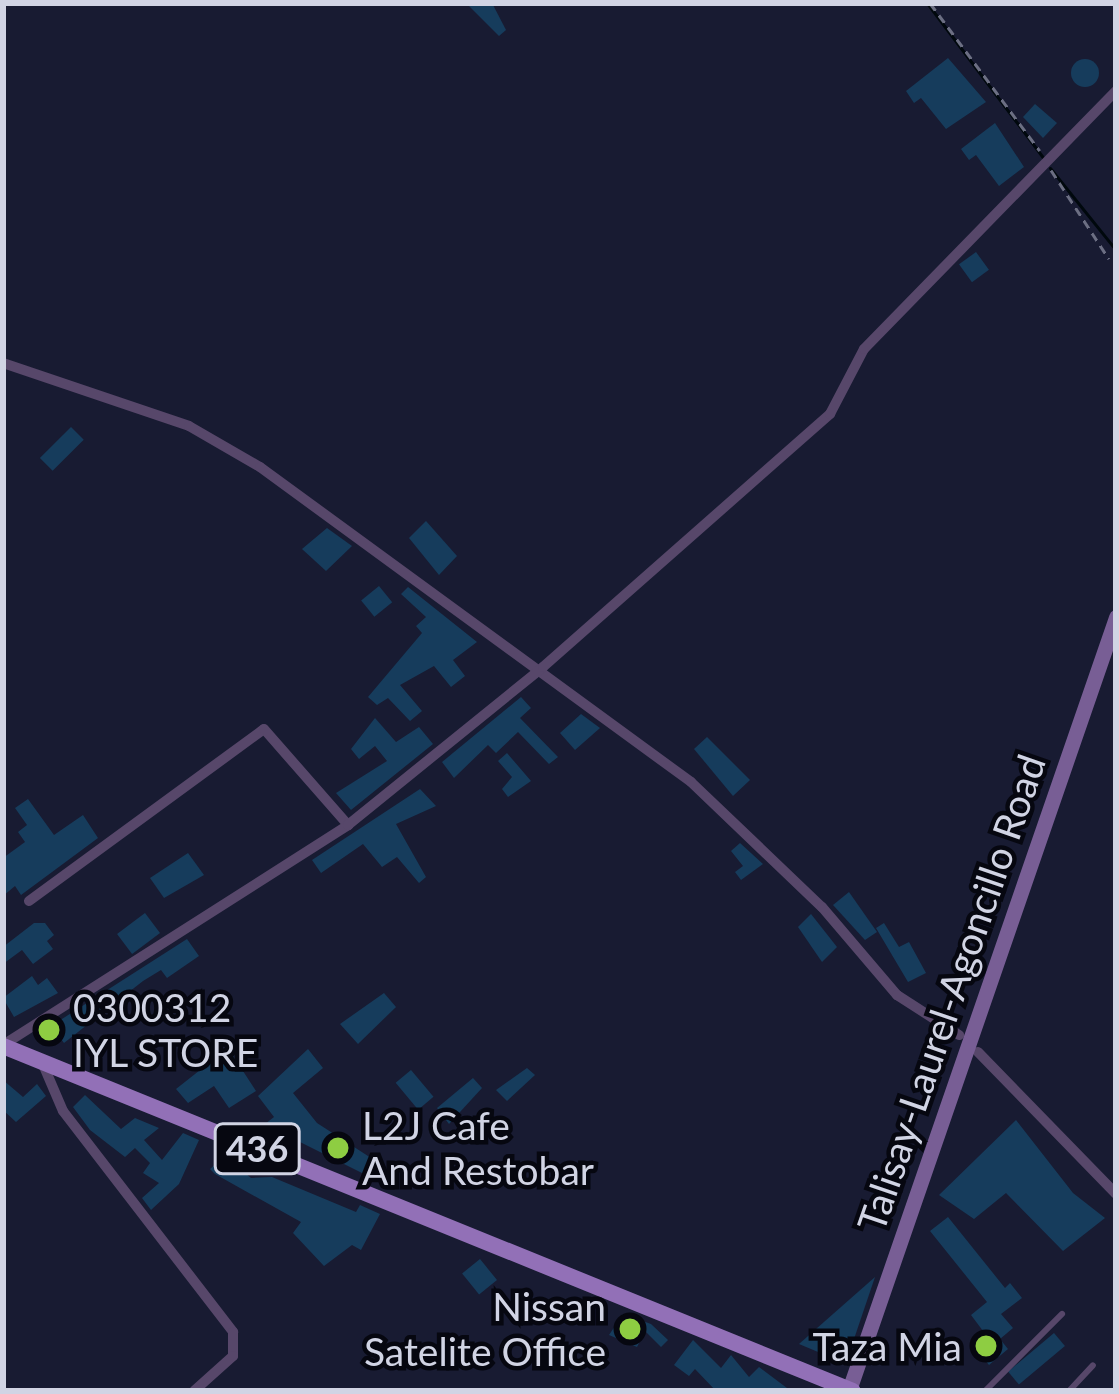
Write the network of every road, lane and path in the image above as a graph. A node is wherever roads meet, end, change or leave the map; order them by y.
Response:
1 (930, 3) edge
2 (1116, 91) edge
3 (1049, 166) junction
4 (1109, 259) dead end
5 (3, 363) edge
6 (1116, 617) edge
7 (543, 667) junction
8 (348, 825) junction
9 (29, 902) dead end
10 (959, 1035) dead end
11 (3, 1046) edge
12 (977, 1052) dead end
13 (42, 1062) junction
14 (1116, 1195) edge
15 (1062, 1314) dead end
16 (1093, 1365) dead end
17 (194, 1391) edge
18 (850, 1391) edge
19 (985, 1391) edge
20 (1069, 1391) edge

1 - 3 path
2 - 3 street
3 - 4 path
3 - 7 street
5 - 7 street
6 - 18 main road, Talisay-Laurel-Agoncillo Road
7 - 8 street
7 - 10 street
8 - 9 street
8 - 11 street
11 - 13 main road, 436
12 - 14 street
13 - 17 street
13 - 18 main road, 436
15 - 19 lane
16 - 20 lane

